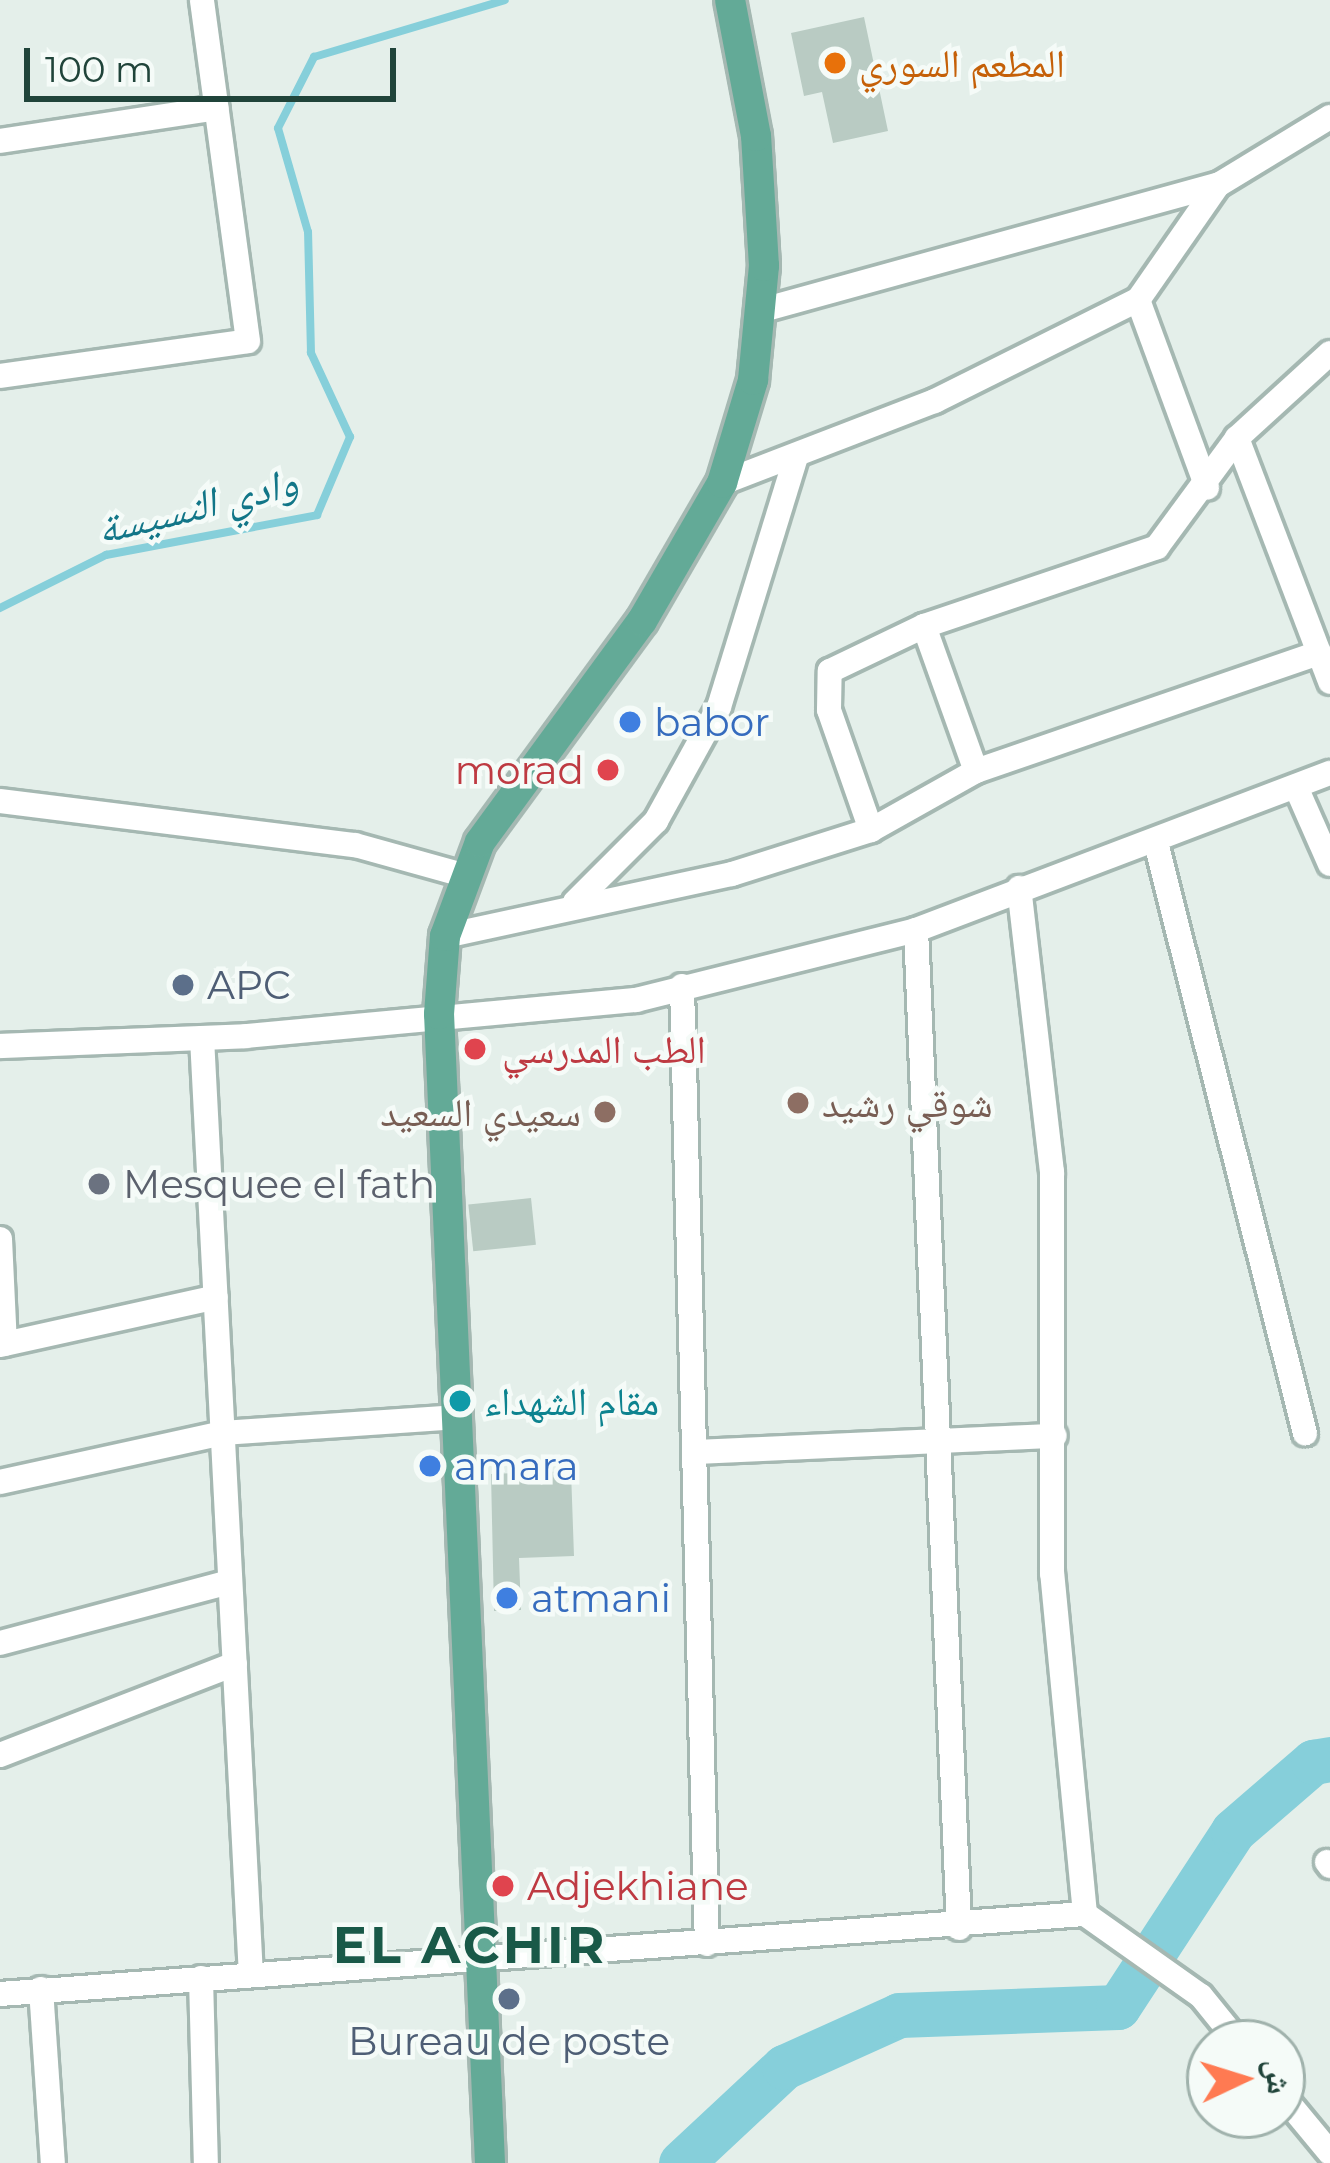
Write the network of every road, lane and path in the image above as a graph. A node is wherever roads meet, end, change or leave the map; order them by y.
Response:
1 (202, 0) edge
2 (730, 0) edge
3 (217, 108) junction
4 (1330, 117) edge
5 (1330, 132) edge
6 (0, 141) edge
7 (1304, 141) junction
8 (1218, 185) junction
9 (1138, 300) junction
10 (759, 311) junction
11 (1330, 353) edge
12 (0, 376) edge
13 (1237, 438) junction
14 (796, 456) junction
15 (722, 483) junction
16 (1208, 488) junction
17 (924, 626) junction
18 (1319, 653) junction
19 (1330, 682) edge
20 (976, 771) junction
21 (1330, 773) edge
22 (1296, 787) junction
23 (0, 801) edge
24 (871, 830) junction
25 (1156, 843) junction
26 (1330, 864) edge
27 (467, 876) junction
28 (1019, 888) junction
29 (574, 902) junction
30 (916, 930) junction
31 (445, 936) junction
32 (682, 986) junction
33 (439, 1014) junction
34 (202, 1038) junction
35 (0, 1046) edge
36 (0, 1239) edge
37 (216, 1297) junction
38 (3, 1344) edge
39 (457, 1417) junction
40 (223, 1433) junction
41 (1305, 1433) dead end
42 (1055, 1436) junction
43 (940, 1437) junction
44 (697, 1452) junction
45 (0, 1482) edge
46 (230, 1582) junction
47 (0, 1643) edge
48 (235, 1664) junction
49 (0, 1755) edge
50 (1085, 1914) junction
51 (958, 1928) junction
52 (707, 1944) junction
53 (481, 1961) junction
54 (251, 1975) junction
55 (201, 1978) junction
56 (41, 1989) junction
57 (0, 1994) edge
58 (1220, 2019) edge
59 (1306, 2124) edge
60 (1330, 2153) edge
61 (53, 2163) edge
62 (206, 2163) edge
63 (490, 2163) edge

1 - 3 street
2 - 10 main road
3 - 6 street
3 - 12 street
4 - 7 street
5 - 7 street
7 - 8 street
8 - 9 street
8 - 10 street
9 - 14 street
9 - 16 street
10 - 15 main road
11 - 13 street
13 - 16 street
13 - 18 street
14 - 15 street
14 - 29 street
15 - 27 main road
16 - 17 street
17 - 20 street
17 - 24 street
18 - 19 street
18 - 20 street
20 - 24 street
21 - 22 street
22 - 25 street
22 - 26 street
23 - 27 street
24 - 29 street
25 - 28 street
25 - 41 street
27 - 31 main road
28 - 30 street
28 - 42 street
29 - 31 street
30 - 32 street
30 - 43 street
31 - 33 main road
32 - 33 street
32 - 44 street
33 - 34 street
33 - 39 main road
34 - 35 street
34 - 37 street
36 - 38 street
37 - 38 street
37 - 40 street
39 - 40 street
39 - 53 main road
40 - 45 street
40 - 46 street
42 - 43 street
42 - 50 street
43 - 44 street
43 - 51 street
44 - 52 street
46 - 47 street
46 - 48 street
48 - 49 street
48 - 54 street
50 - 51 street
50 - 58 street
51 - 52 street
52 - 53 street
53 - 54 street
53 - 63 main road
54 - 55 street
55 - 56 street
55 - 62 street
56 - 57 street
56 - 61 street
59 - 60 street

